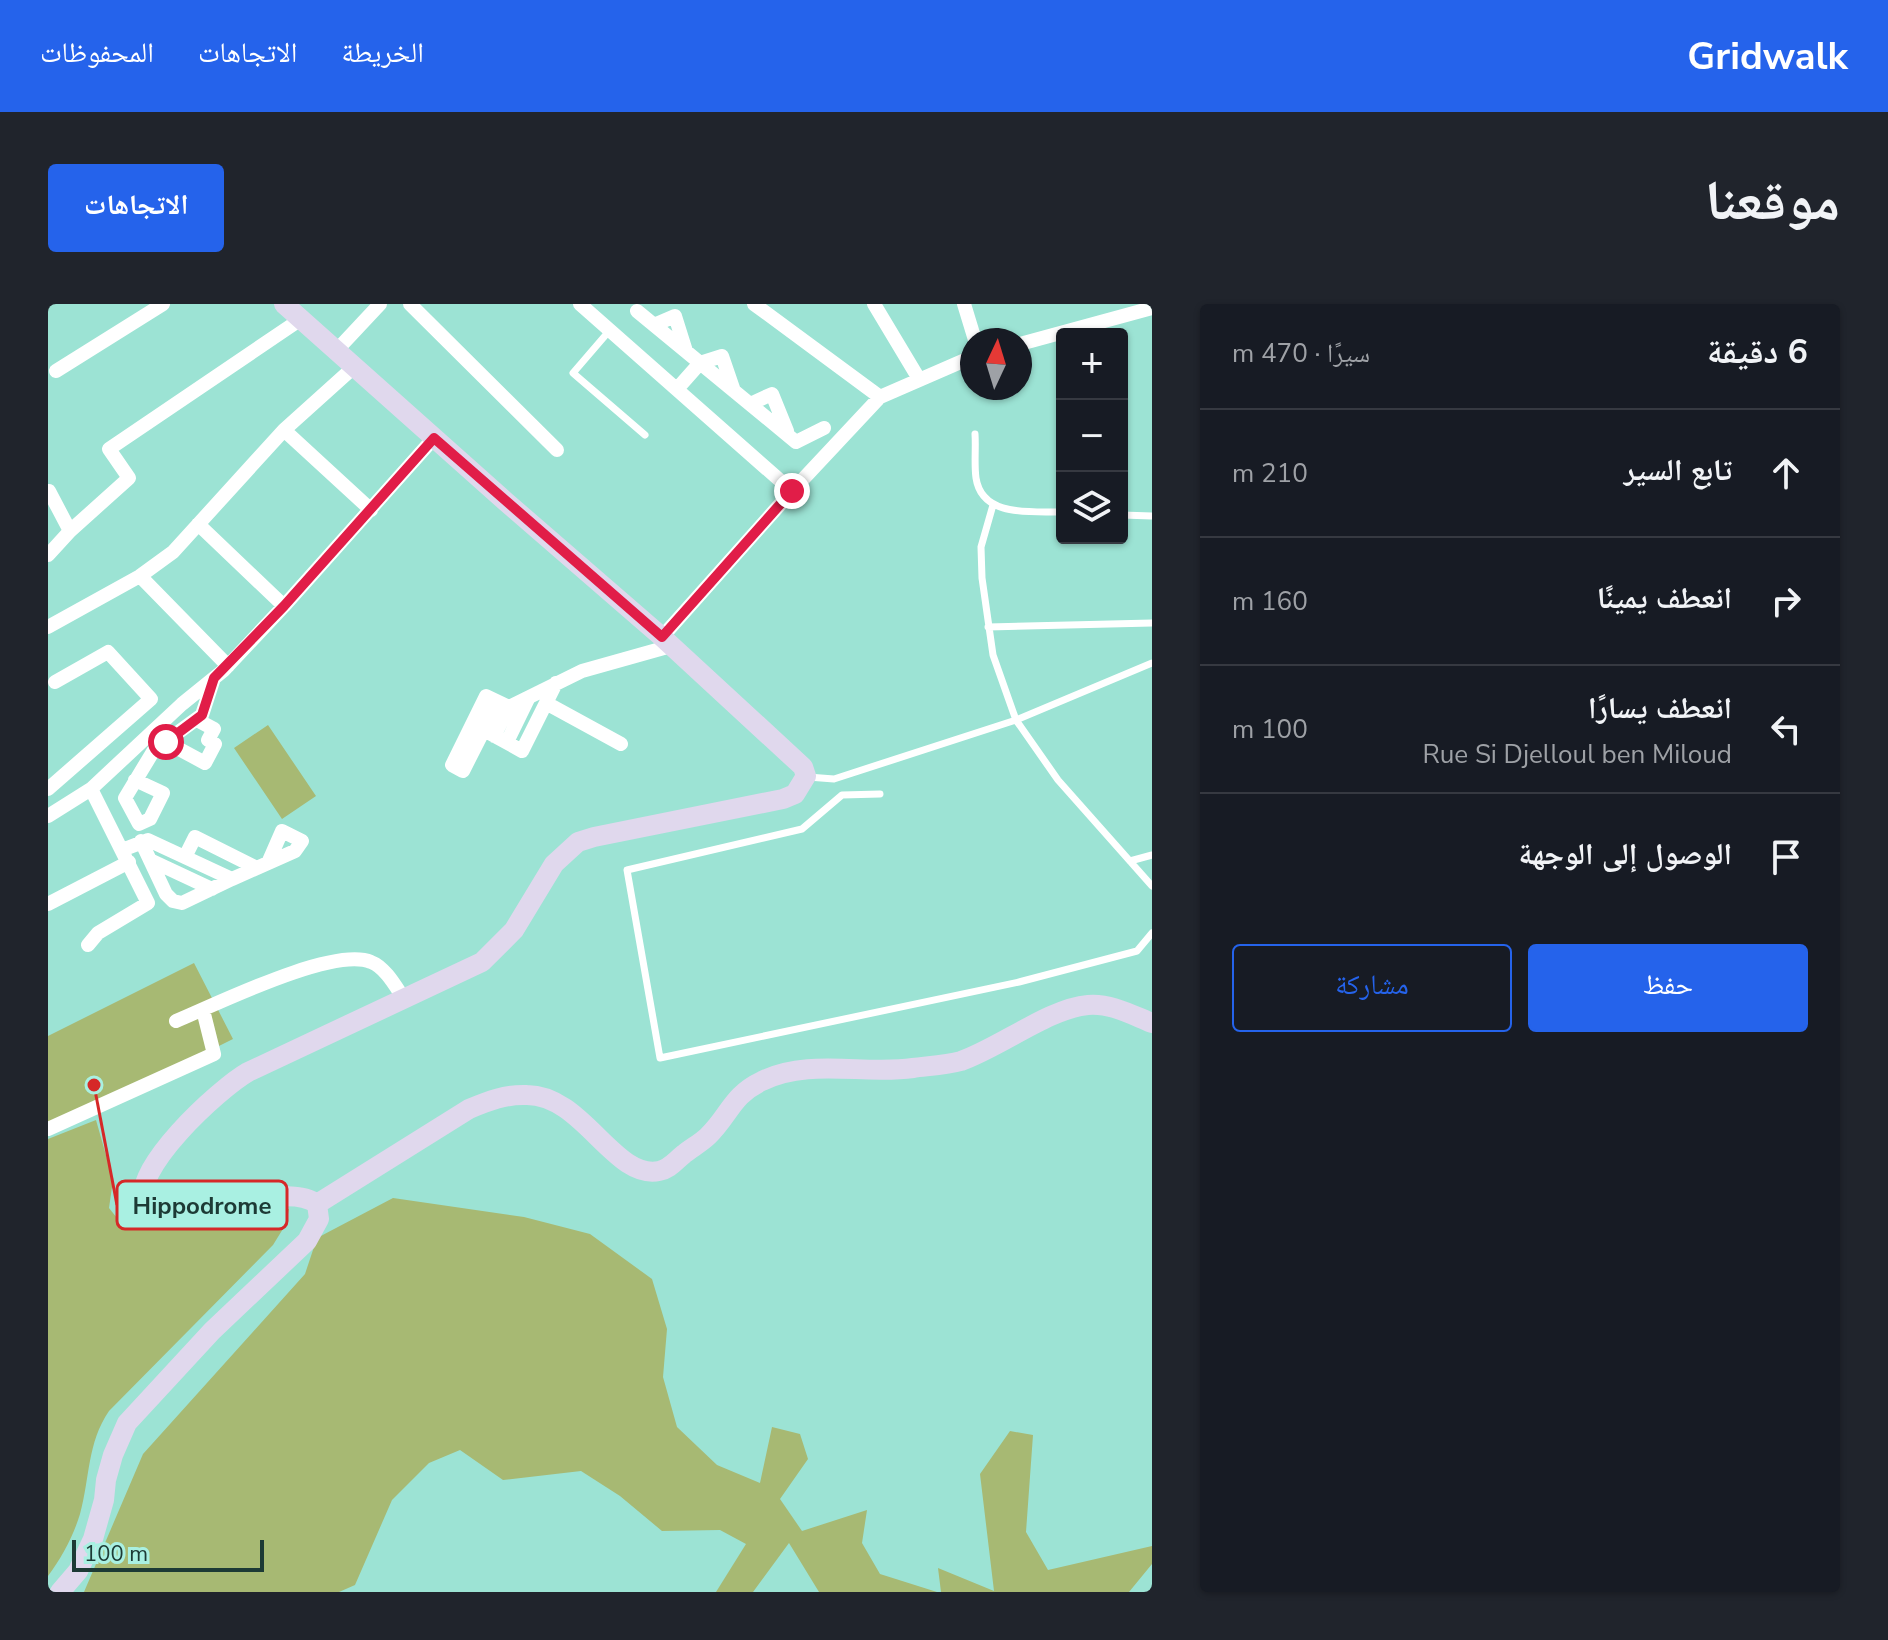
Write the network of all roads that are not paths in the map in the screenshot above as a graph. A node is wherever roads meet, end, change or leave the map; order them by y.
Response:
1 (163, 304) edge
2 (284, 304) edge
3 (380, 304) edge
4 (410, 304) edge
5 (754, 304) edge
6 (874, 304) edge
7 (964, 304) edge
8 (588, 307) edge
9 (1133, 309) edge
10 (637, 311) dead end
11 (301, 319) junction
12 (971, 328) edge
13 (610, 330) junction
14 (1032, 340) edge
15 (336, 351) junction
16 (960, 362) edge
17 (700, 363) junction
18 (354, 367) junction
19 (56, 371) dead end
20 (919, 379) junction
21 (677, 389) junction
22 (880, 397) junction
23 (750, 404) junction
24 (824, 428) dead end
25 (284, 430) junction
26 (975, 434) dead end
27 (645, 435) dead end
28 (789, 436) junction
29 (434, 438) junction
30 (557, 450) dead end
31 (49, 491) edge
32 (792, 491) junction
33 (993, 505) junction
34 (371, 510) junction
35 (1056, 512) edge
36 (1128, 515) edge
37 (1152, 516) edge
38 (198, 524) junction
39 (70, 531) junction
40 (48, 555) edge
41 (140, 576) junction
42 (284, 606) junction
43 (1152, 623) edge
44 (48, 627) edge
45 (988, 627) junction
46 (667, 641) junction
47 (1152, 663) edge
48 (228, 666) junction
49 (214, 678) junction
50 (55, 682) dead end
51 (556, 683) junction
52 (529, 697) junction
53 (546, 703) junction
54 (503, 704) junction
55 (197, 720) junction
56 (1016, 720) junction
57 (495, 736) junction
58 (166, 742) junction
59 (621, 744) dead end
60 (806, 776) junction
61 (135, 780) dead end
62 (48, 789) edge
63 (91, 789) junction
64 (880, 794) dead end
65 (48, 816) edge
66 (141, 841) junction
67 (1152, 855) edge
68 (125, 856) junction
69 (185, 857) junction
70 (150, 860) junction
71 (1130, 861) junction
72 (232, 879) junction
73 (1152, 886) edge
74 (212, 889) junction
75 (48, 904) edge
76 (1152, 933) edge
77 (88, 945) dead end
78 (404, 999) junction
79 (203, 1010) junction
80 (176, 1021) dead end
81 (1152, 1023) edge
82 (48, 1129) edge
83 (317, 1204) junction
84 (60, 1592) edge

1 - 19 street
2 - 11 main road
3 - 15 street
4 - 30 street
5 - 22 street
6 - 20 street
7 - 12 street
8 - 13 street
9 - 14 street
10 - 17 street
11 - 15 main road
11 - 39 street
13 - 21 street
13 - 27 lane
15 - 18 main road
16 - 20 street
17 - 21 street
17 - 23 street
18 - 25 street
18 - 29 main road
20 - 22 street
21 - 32 street
22 - 32 street
23 - 28 street
23 - 28 street
24 - 28 street
25 - 34 street
25 - 38 street
26 - 33 lane
29 - 34 street
29 - 46 main road
31 - 39 street
32 - 46 street
33 - 35 lane
33 - 45 lane
34 - 42 street
36 - 37 lane
38 - 41 street
38 - 42 street
39 - 40 street
41 - 44 street
41 - 48 street
42 - 48 street
43 - 45 lane
45 - 56 lane
46 - 51 street
46 - 60 main road
47 - 56 lane
48 - 49 street
49 - 55 street
49 - 63 street
50 - 62 street
51 - 52 street
51 - 53 street
52 - 54 street
52 - 57 street
53 - 57 street
53 - 59 street
54 - 57 street
54 - 57 street
55 - 58 street
55 - 58 street
56 - 60 lane
56 - 71 lane
58 - 61 street
60 - 78 main road
63 - 65 street
63 - 68 street
64 - 76 lane
66 - 68 street
66 - 69 street
66 - 70 street
67 - 71 lane
68 - 75 street
68 - 77 street
69 - 72 street
69 - 72 street
70 - 74 street
70 - 74 street
71 - 73 lane
72 - 74 street
78 - 79 street
78 - 83 main road
79 - 80 street
79 - 82 street
81 - 83 main road
83 - 84 main road

